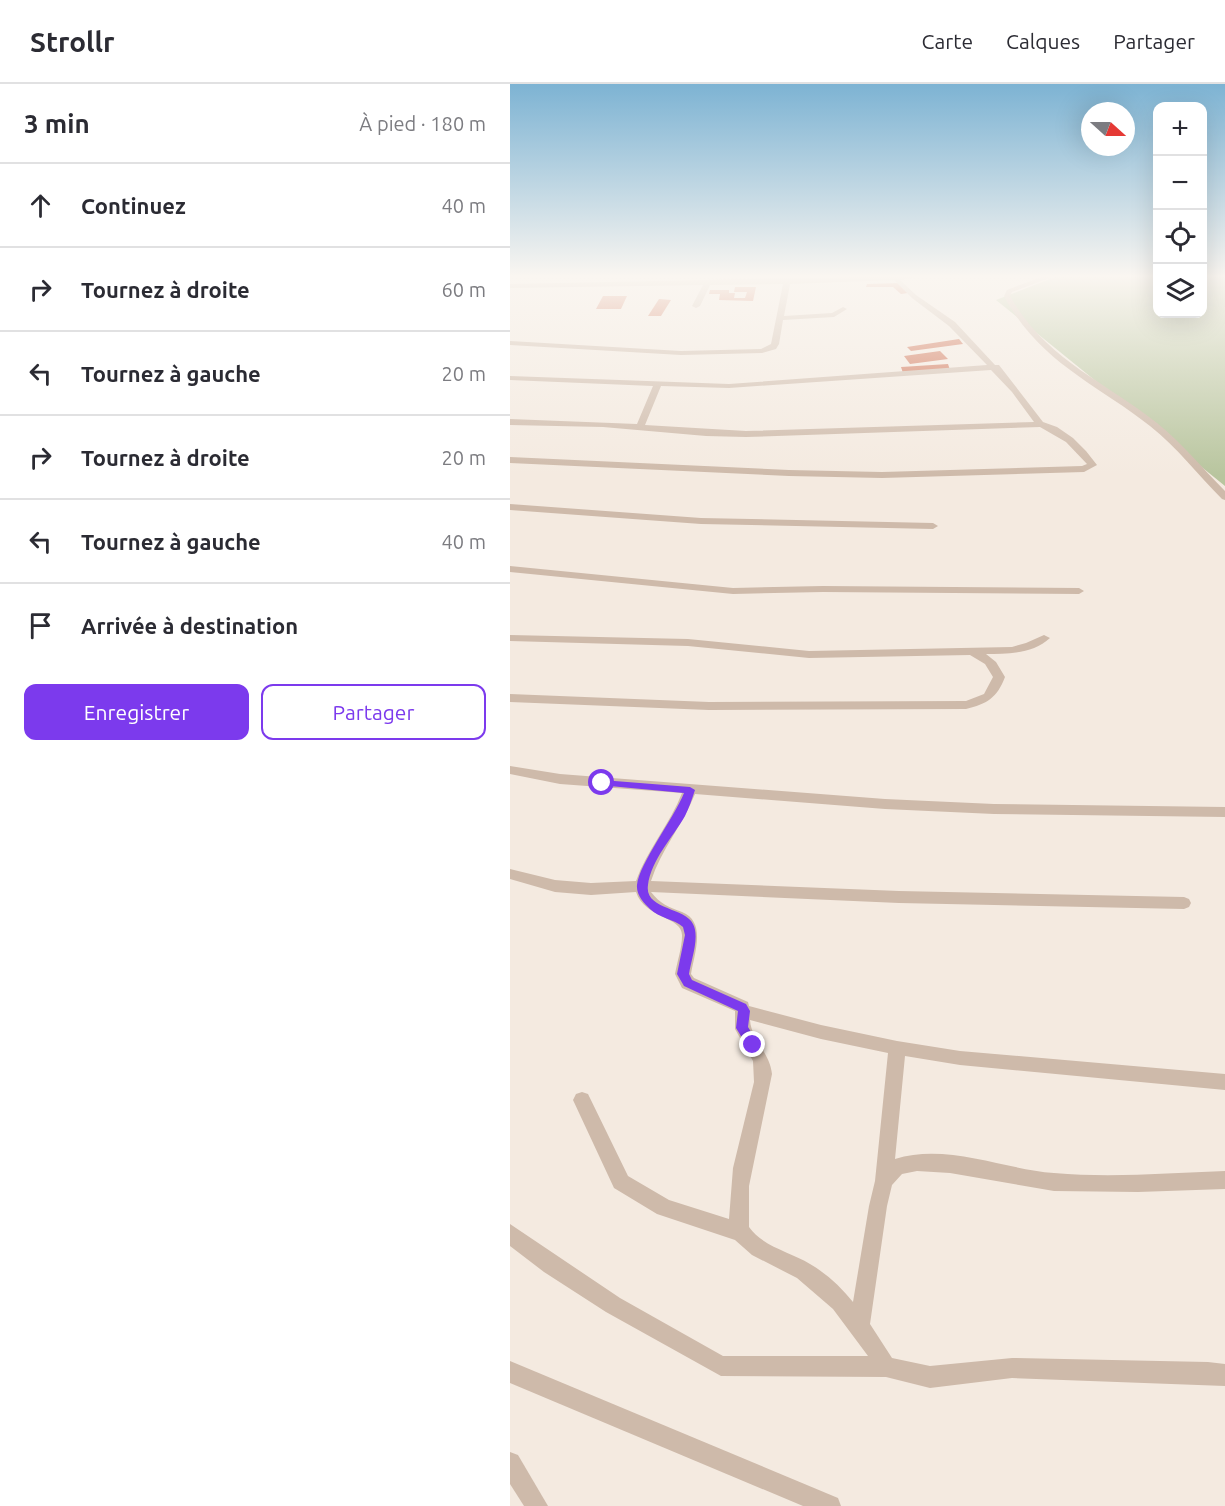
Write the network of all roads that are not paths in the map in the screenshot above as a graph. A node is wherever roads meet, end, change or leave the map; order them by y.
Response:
1 (775, 343) edge
2 (970, 343) edge
3 (1045, 343) edge
4 (510, 344) edge
5 (996, 368) junction
6 (516, 381) edge
7 (658, 384) junction
8 (510, 422) edge
9 (1040, 424) junction
10 (640, 428) junction
11 (510, 460) edge
12 (1225, 497) edge
13 (510, 507) edge
14 (933, 526) dead end
15 (510, 569) edge
16 (1079, 591) dead end
17 (510, 638) edge
18 (1044, 638) dead end
19 (974, 652) junction
20 (510, 698) edge
21 (510, 770) edge
22 (690, 790) junction
23 (1225, 812) edge
24 (510, 874) edge
25 (642, 886) junction
26 (1184, 903) dead end
27 (744, 1011) junction
28 (897, 1048) junction
29 (1225, 1082) edge
30 (582, 1100) dead end
31 (1225, 1180) edge
32 (884, 1181) junction
33 (740, 1232) junction
34 (510, 1234) edge
35 (860, 1324) junction
36 (886, 1367) junction
37 (510, 1372) edge
38 (1225, 1375) edge
39 (510, 1463) edge
40 (537, 1506) edge
41 (830, 1506) edge

1 - 4 street
2 - 5 street
3 - 12 street
5 - 7 street
5 - 9 street
6 - 7 street
7 - 10 street
8 - 10 street
9 - 10 street
9 - 11 street
13 - 14 street
15 - 16 street
17 - 19 street
18 - 19 street
19 - 20 street
21 - 22 street
22 - 23 street
22 - 25 street
24 - 25 street
25 - 26 street
25 - 27 street
27 - 28 street
27 - 33 street
28 - 29 street
28 - 32 street
30 - 33 street
31 - 32 street
32 - 35 street
33 - 35 street
34 - 36 street
35 - 36 street
36 - 38 street
37 - 41 street
39 - 40 street

